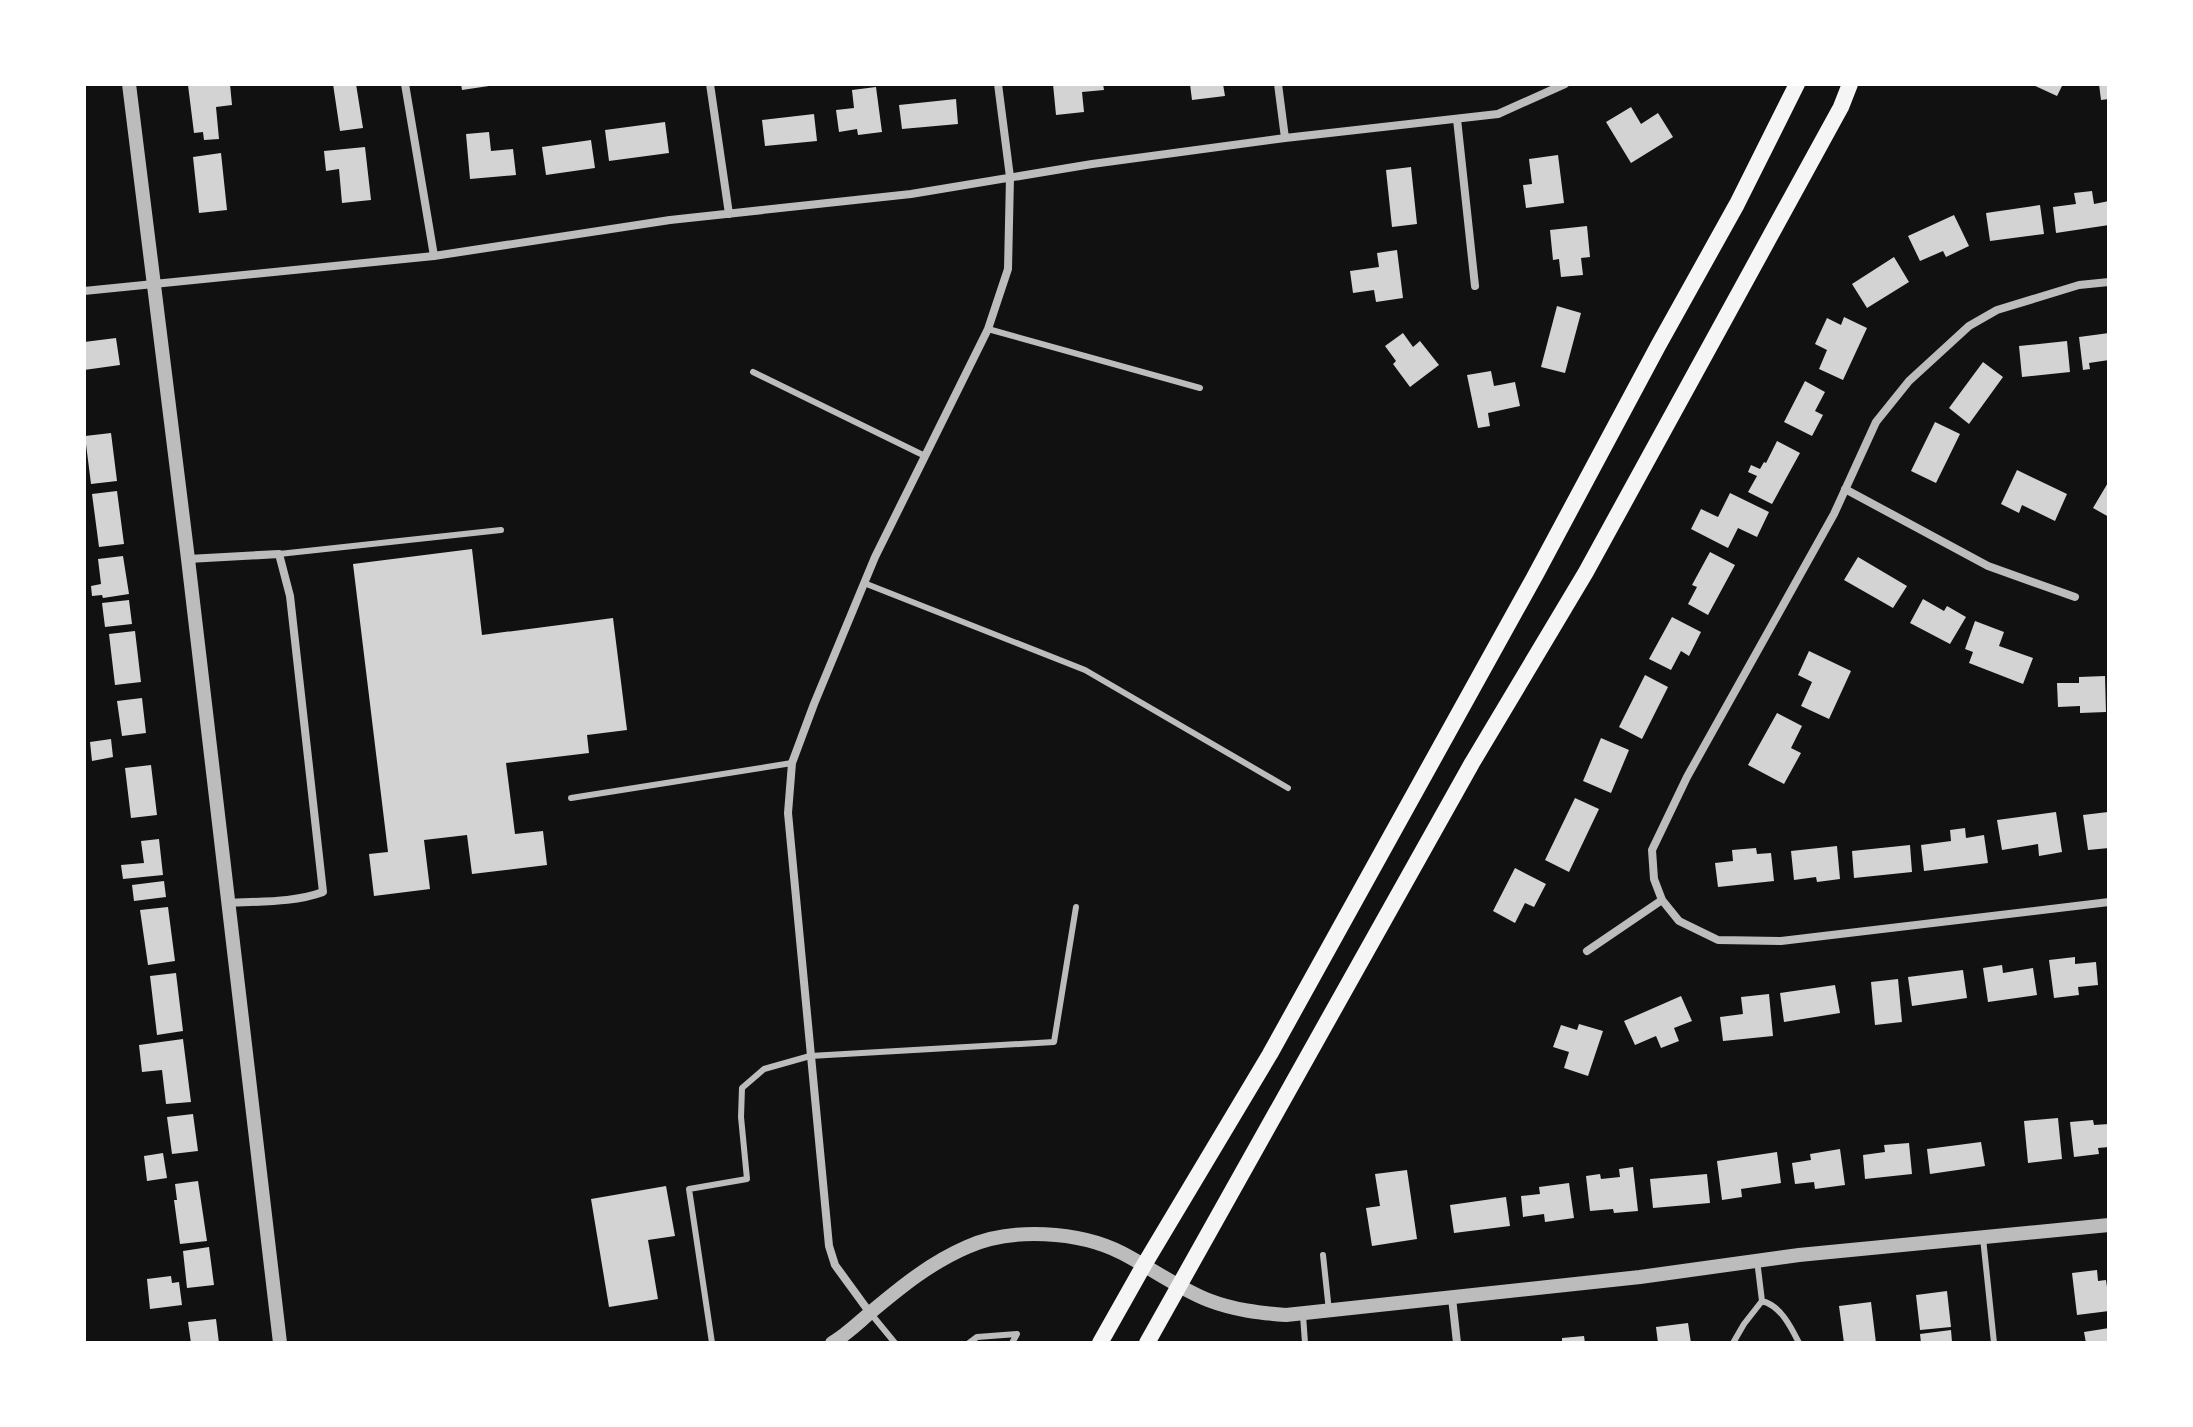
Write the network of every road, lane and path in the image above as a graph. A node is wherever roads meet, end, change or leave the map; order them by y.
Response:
1 (129, 84) edge
2 (405, 84) edge
3 (710, 84) edge
4 (998, 84) edge
5 (1278, 84) edge
6 (1565, 84) edge
7 (1797, 84) edge
8 (1850, 84) edge
9 (1457, 119) junction
10 (1285, 138) junction
11 (1010, 177) junction
12 (729, 214) junction
13 (434, 256) junction
14 (2109, 282) edge
15 (155, 285) junction
16 (1475, 286) dead end
17 (84, 291) edge
18 (988, 329) junction
19 (753, 372) dead end
20 (1200, 388) dead end
21 (925, 456) junction
22 (1845, 489) junction
23 (501, 530) dead end
24 (279, 554) junction
25 (188, 559) junction
26 (864, 583) junction
27 (2075, 597) dead end
28 (792, 763) junction
29 (1288, 788) dead end
30 (571, 798) dead end
31 (1662, 900) junction
32 (2109, 902) edge
33 (228, 903) junction
34 (1076, 907) dead end
35 (1587, 951) dead end
36 (810, 1056) junction
37 (2109, 1225) edge
38 (1983, 1238) junction
39 (1323, 1255) dead end
40 (1757, 1260) junction
41 (1144, 1265) junction
42 (1179, 1286) junction
43 (1452, 1298) junction
44 (1762, 1301) junction
45 (1329, 1311) junction
46 (870, 1313) junction
47 (1303, 1314) junction
48 (280, 1343) edge
49 (712, 1343) edge
50 (832, 1343) edge
51 (895, 1343) edge
52 (969, 1343) edge
53 (1012, 1343) edge
54 (1100, 1343) edge
55 (1147, 1343) edge
56 (1305, 1343) edge
57 (1457, 1343) edge
58 (1733, 1343) edge
59 (1799, 1343) edge
60 (1994, 1343) edge

1 - 15 street
2 - 13 street
3 - 12 street
4 - 11 street
5 - 10 street
6 - 9 street
7 - 41 main road
8 - 42 main road
9 - 10 street
9 - 16 street
10 - 11 street
11 - 12 street
11 - 18 street
12 - 13 street
13 - 15 street
14 - 22 street
15 - 17 street
15 - 25 street
18 - 20 lane
18 - 21 street
19 - 21 lane
21 - 26 street
22 - 27 street
22 - 31 street
23 - 24 lane
24 - 25 street
24 - 33 street
25 - 33 street
26 - 28 street
26 - 29 lane
28 - 30 lane
28 - 36 street
31 - 32 street
31 - 35 street
33 - 48 street
34 - 36 lane
36 - 46 street
36 - 49 lane
37 - 38 street
38 - 40 street
38 - 60 lane
39 - 45 lane
40 - 43 street
40 - 44 lane
41 - 42 street
41 - 46 street
41 - 54 main road
42 - 47 street
42 - 55 main road
43 - 45 street
43 - 57 street
44 - 58 lane
44 - 59 lane
45 - 47 street
46 - 50 street
46 - 51 lane
47 - 56 lane
52 - 53 lane

